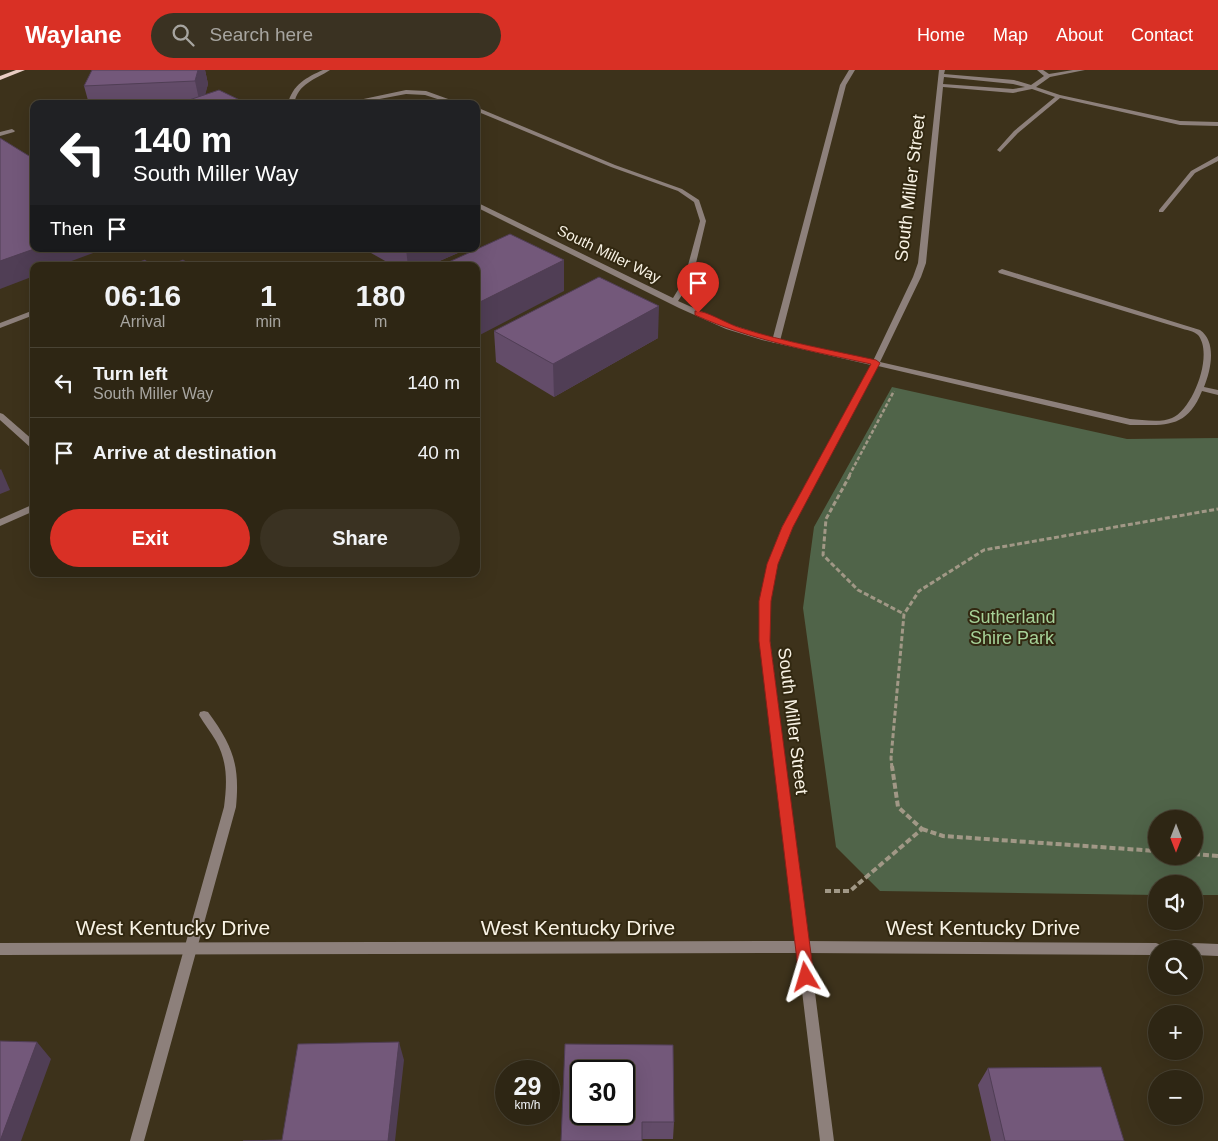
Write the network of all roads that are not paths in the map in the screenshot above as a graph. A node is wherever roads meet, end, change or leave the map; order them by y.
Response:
1 (22, 70) edge
2 (327, 70) edge
3 (852, 70) edge
4 (1040, 70) edge
5 (1082, 70) edge
6 (942, 72) edge
7 (1048, 76) junction
8 (0, 78) edge
9 (941, 85) junction
10 (1031, 88) junction
11 (1059, 96) junction
12 (292, 100) edge
13 (364, 100) edge
14 (448, 100) edge
15 (480, 111) edge
16 (1218, 124) edge
17 (12, 131) dead end
18 (0, 134) edge
19 (1000, 150) dead end
20 (1218, 158) edge
21 (480, 206) edge
22 (1161, 211) dead end
23 (1002, 271) dead end
24 (674, 302) junction
25 (30, 314) edge
26 (0, 326) edge
27 (776, 341) junction
28 (876, 363) junction
29 (1200, 388) junction
30 (1218, 393) edge
31 (0, 416) edge
32 (30, 442) edge
33 (30, 509) edge
34 (0, 523) edge
35 (204, 714) dead end
36 (803, 947) junction
37 (192, 948) junction
38 (0, 949) edge
39 (1148, 949) edge
40 (1203, 949) edge
41 (1218, 950) edge
42 (137, 1141) edge
43 (827, 1141) edge

1 - 8 main road
2 - 12 street
3 - 27 street
4 - 7 street
5 - 7 street
6 - 9 street, South Miller Street
6 - 10 street
7 - 10 street
9 - 10 street
9 - 28 street, South Miller Street
10 - 11 street
11 - 16 street
11 - 19 street
13 - 14 street
15 - 24 street
17 - 18 street
20 - 22 street
21 - 24 street, South Miller Way
23 - 29 street, South Miller Way
24 - 27 street, South Miller Way
25 - 26 street
27 - 28 street, South Miller Way
28 - 29 street, South Miller Way
28 - 36 street, South Miller Street
29 - 30 street
31 - 32 street
33 - 34 street
35 - 37 street
36 - 37 street, West Kentucky Drive
36 - 39 street, West Kentucky Drive
36 - 43 street, South Miller Street
37 - 38 street, West Kentucky Drive
37 - 42 street
40 - 41 street

